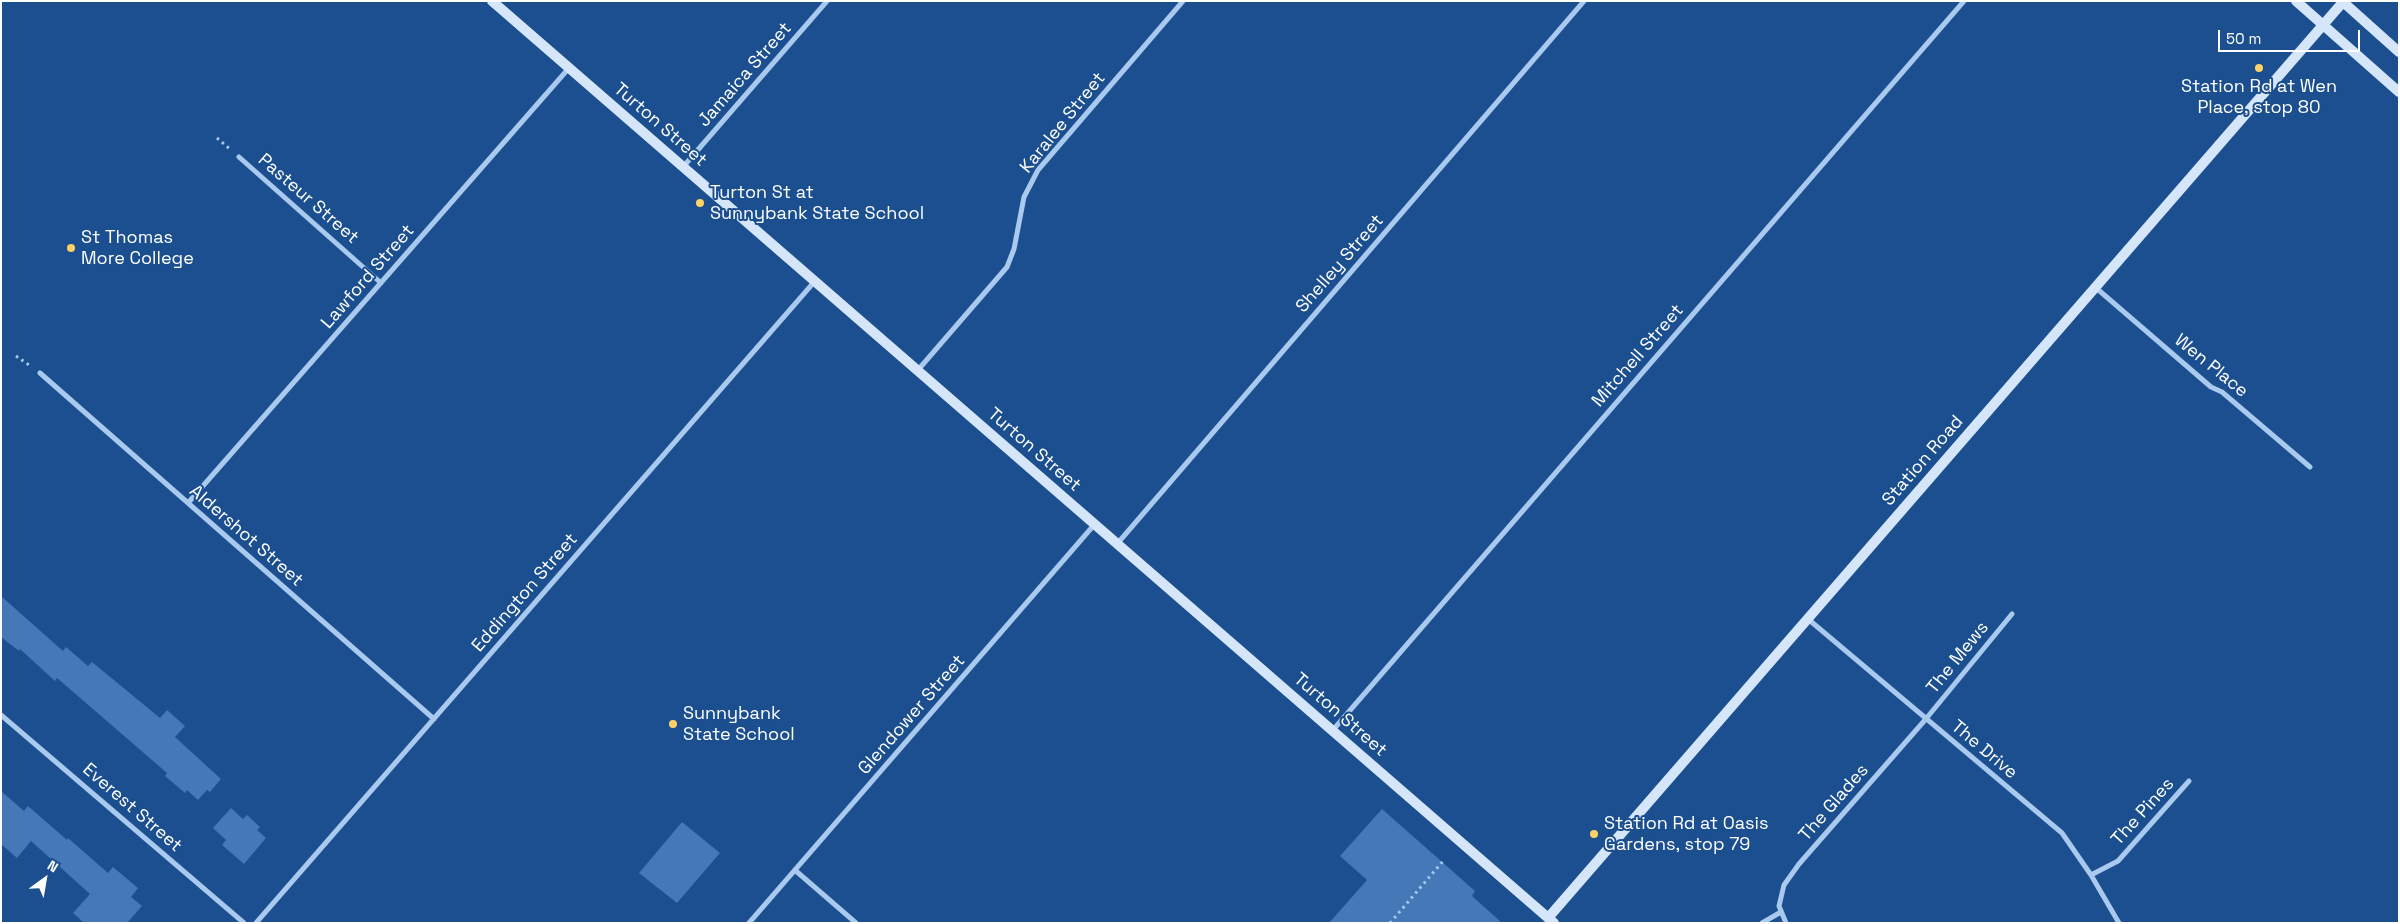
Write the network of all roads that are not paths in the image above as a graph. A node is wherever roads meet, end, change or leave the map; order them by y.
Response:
1 (492, 1) edge
2 (828, 1) edge
3 (1184, 1) edge
4 (1584, 1) edge
5 (1964, 1) edge
6 (2296, 1) edge
7 (2343, 2) edge
8 (2324, 25) junction
9 (2399, 52) edge
10 (569, 68) junction
11 (2399, 92) edge
12 (239, 157) road end
13 (683, 167) junction
14 (815, 281) junction
15 (382, 283) junction
16 (2095, 287) junction
17 (918, 370) junction
18 (40, 374) road end
19 (2310, 467) dead end
20 (188, 503) junction
21 (1095, 524) junction
22 (1117, 544) junction
23 (2012, 614) dead end
24 (1808, 619) junction
25 (1, 715) edge
26 (434, 719) junction
27 (1926, 720) junction
28 (1333, 730) junction
29 (2189, 781) dead end
30 (796, 870) junction
31 (2091, 875) junction
32 (1781, 912) junction
33 (1551, 920) edge
34 (244, 923) edge
35 (256, 923) edge
36 (749, 923) edge
37 (856, 923) edge
38 (1762, 923) edge
39 (1786, 923) edge
40 (2118, 923) edge

1 - 10 street, Turton Street
2 - 13 street, Jamaica Street
3 - 17 street, Karalee Street
4 - 22 street, Shelley Street
5 - 28 street, Mitchell Street
6 - 8 street
7 - 8 street, Station Road
7 - 9 street
8 - 11 street
8 - 16 street, Station Road
10 - 13 street, Turton Street
10 - 15 street, Lawford Street
12 - 15 street, Pasteur Street
13 - 14 street, Turton Street
14 - 17 street, Turton Street
14 - 26 street, Eddington Street
15 - 20 street, Lawford Street
16 - 19 street, Wen Place
16 - 24 street, Station Road
17 - 21 street, Turton Street
18 - 20 street, Aldershot Street
20 - 26 street, Aldershot Street
21 - 22 street, Turton Street
21 - 30 street, Glendower Street
22 - 28 street, Turton Street
23 - 27 street, The Mews
24 - 27 street, The Drive
24 - 33 street, Station Road
25 - 34 street, Everest Street
26 - 35 street, Eddington Street
27 - 31 street, The Drive
27 - 32 street, The Glades
28 - 33 street, Turton Street
29 - 31 street, The Pines
30 - 36 street, Glendower Street
30 - 37 street
31 - 40 street, The Drive
32 - 38 street
32 - 39 street, The Glades

